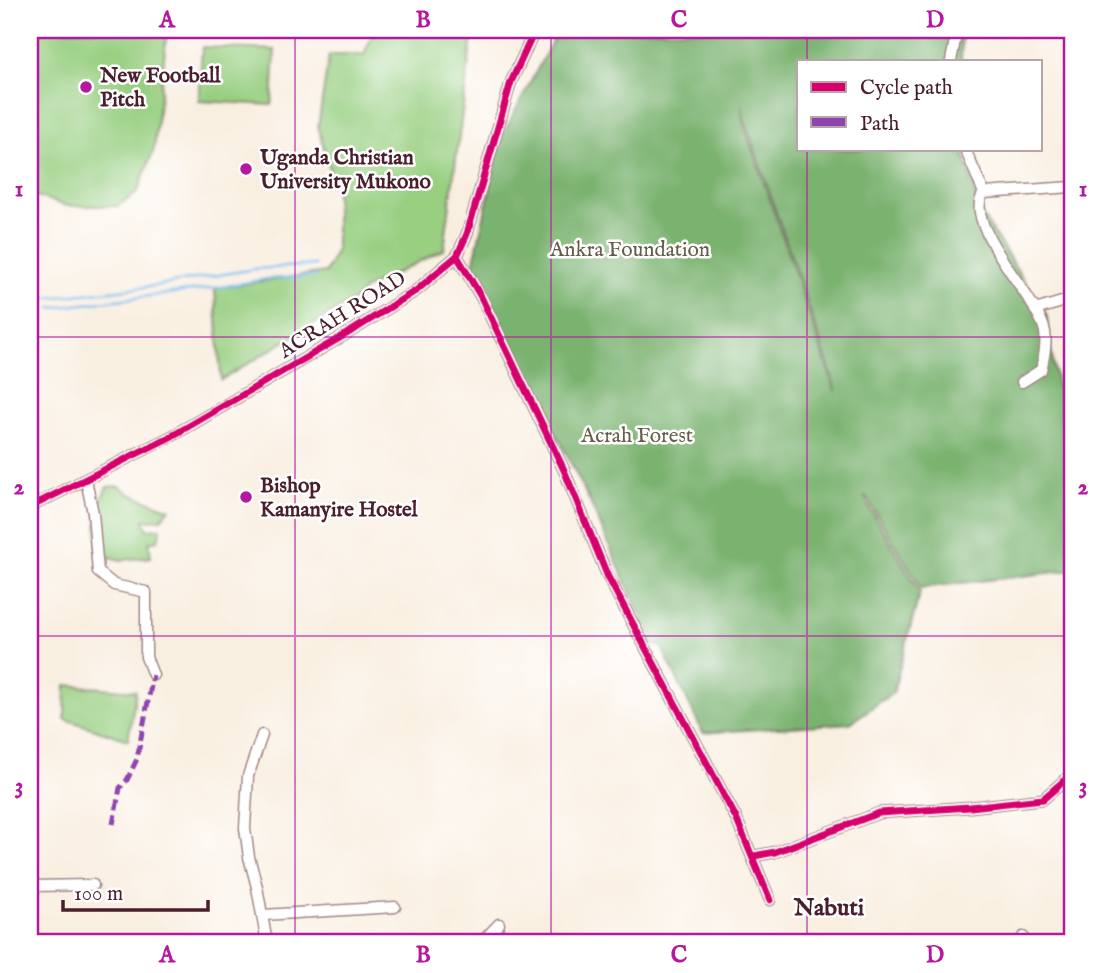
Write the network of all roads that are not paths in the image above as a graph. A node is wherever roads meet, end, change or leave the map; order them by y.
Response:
1 (535, 30) edge
2 (957, 30) edge
3 (951, 60) edge
4 (965, 150) edge
5 (1072, 187) edge
6 (984, 193) junction
7 (457, 256) junction
8 (1072, 299) edge
9 (1035, 310) junction
10 (1022, 382) dead end
11 (86, 480) junction
12 (30, 508) edge
13 (153, 675) dead end
14 (262, 734) dead end
15 (1072, 774) edge
16 (754, 856) junction
17 (93, 885) dead end
18 (30, 886) edge
19 (770, 900) dead end
20 (395, 907) dead end
21 (263, 915) junction
22 (499, 924) dead end
23 (267, 943) edge
24 (481, 943) edge

1 - 7 street, ACRAH ROAD
2 - 3 street
4 - 6 street
5 - 6 street
6 - 9 street
7 - 11 street, ACRAH ROAD
7 - 16 street
8 - 9 street
9 - 10 street
11 - 12 street, ACRAH ROAD
11 - 13 street
14 - 21 street
15 - 16 street
16 - 19 street
17 - 18 street
20 - 21 street
21 - 23 street
22 - 24 street

